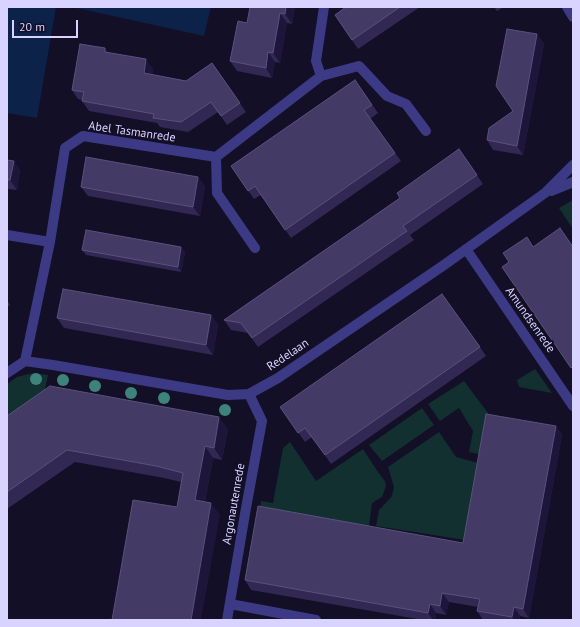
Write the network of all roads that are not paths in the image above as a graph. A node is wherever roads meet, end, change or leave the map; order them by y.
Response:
1 (324, 7) edge
2 (567, 7) edge
3 (573, 17) edge
4 (321, 76) junction
5 (426, 131) dead end
6 (216, 158) junction
7 (573, 165) edge
8 (573, 182) edge
9 (545, 193) junction
10 (7, 235) edge
11 (50, 242) junction
12 (255, 248) dead end
13 (466, 250) junction
14 (25, 361) junction
15 (7, 373) edge
16 (249, 394) junction
17 (573, 406) edge
18 (230, 604) junction
19 (227, 620) edge
20 (316, 620) edge

1 - 4 street
2 - 3 street
4 - 5 street
4 - 6 street
6 - 11 street, Abel Tasmanrede
6 - 12 street
7 - 9 street, Redelaan
8 - 9 street, Redelaan
9 - 13 street, Redelaan
10 - 11 street
11 - 14 street, Abel Tasmanrede
13 - 16 street, Redelaan
13 - 17 street, Amundsenrede
14 - 15 street
14 - 16 street, Redelaan
16 - 18 street, Argonautenrede
18 - 19 street, Argonautenrede
18 - 20 street

